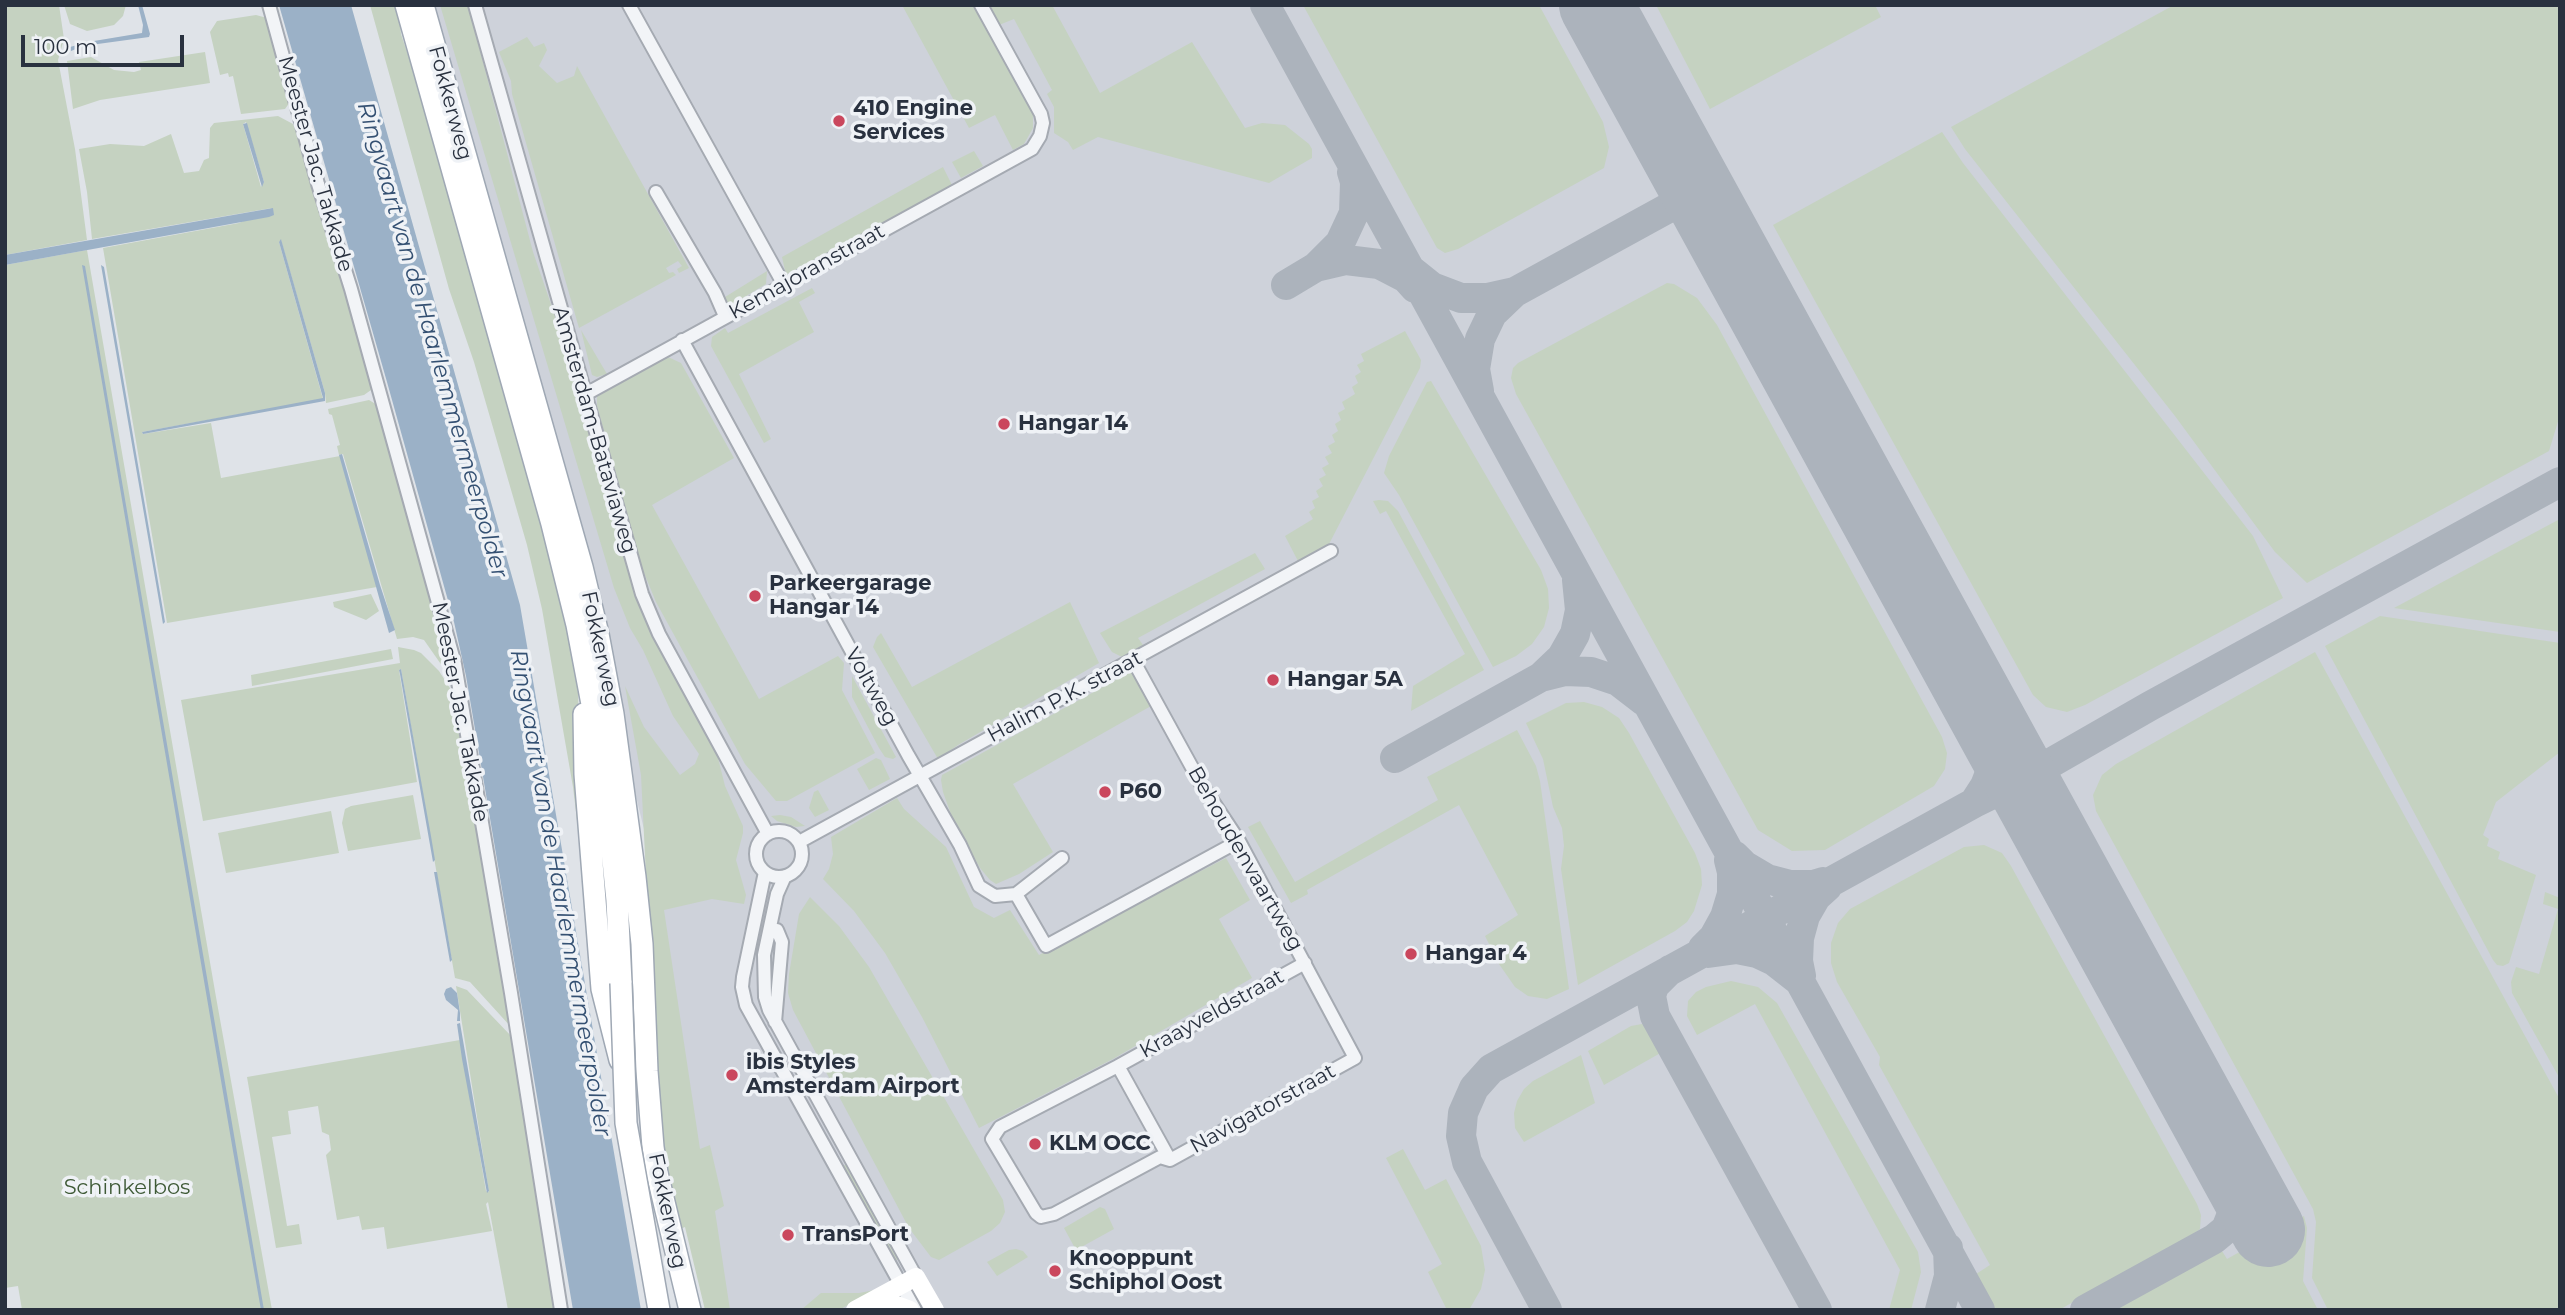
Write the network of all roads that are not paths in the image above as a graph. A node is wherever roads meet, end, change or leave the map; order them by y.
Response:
1 (269, 5) edge
2 (406, 5) edge
3 (423, 5) edge
4 (475, 5) edge
5 (629, 5) edge
6 (981, 5) edge
7 (656, 192) dead end
8 (784, 285) junction
9 (725, 316) junction
10 (682, 340) junction
11 (584, 395) junction
12 (1331, 551) dead end
13 (1133, 660) junction
14 (588, 682) junction
15 (920, 776) junction
16 (768, 834) junction
17 (1239, 841) junction
18 (799, 842) junction
19 (1062, 858) dead end
20 (765, 872) junction
21 (785, 876) junction
22 (1016, 894) junction
23 (772, 918) junction
24 (777, 930) junction
25 (1305, 963) junction
26 (764, 982) junction
27 (775, 1022) junction
28 (1355, 1058) joint
29 (1118, 1066) junction
30 (1170, 1160) junction
31 (903, 1295) edge
32 (562, 1310) edge
33 (659, 1310) edge
34 (668, 1310) edge
35 (690, 1310) edge
36 (855, 1310) edge
37 (915, 1310) edge
38 (935, 1310) edge

1 - 32 street, Meester Jac. Takkade
2 - 14 main road, Fokkerweg
3 - 35 main road, Fokkerweg
4 - 11 street, Amsterdam-Bataviaweg
5 - 8 street
6 - 8 street, Kemajoranstraat
7 - 9 street
8 - 9 street, Kemajoranstraat
9 - 10 street, Kemajoranstraat
10 - 11 street, Kemajoranstraat
10 - 15 street, Voltweg
11 - 16 street, Amsterdam-Bataviaweg
12 - 13 street, Halim P.K. straat
13 - 15 street, Halim P.K. straat
13 - 17 street, Behoudenvaartweg
14 - 33 main road, Fokkerweg, bridge
14 - 34 main road
15 - 18 street, Halim P.K. straat
15 - 22 street, Voltweg
16 - 18 street
16 - 20 street
17 - 22 street
17 - 25 street, Behoudenvaartweg
18 - 21 street
19 - 22 street
20 - 21 street
20 - 31 street
21 - 23 street
23 - 24 street
23 - 26 street
24 - 26 street
24 - 27 street
25 - 28 street, Behoudenvaartweg
25 - 29 street, Kraayveldstraat
26 - 27 street
27 - 31 street
28 - 30 street, Navigatorstraat
29 - 30 street
29 - 30 street, Kraayveldstraat
31 - 36 street
31 - 37 street
31 - 38 street

